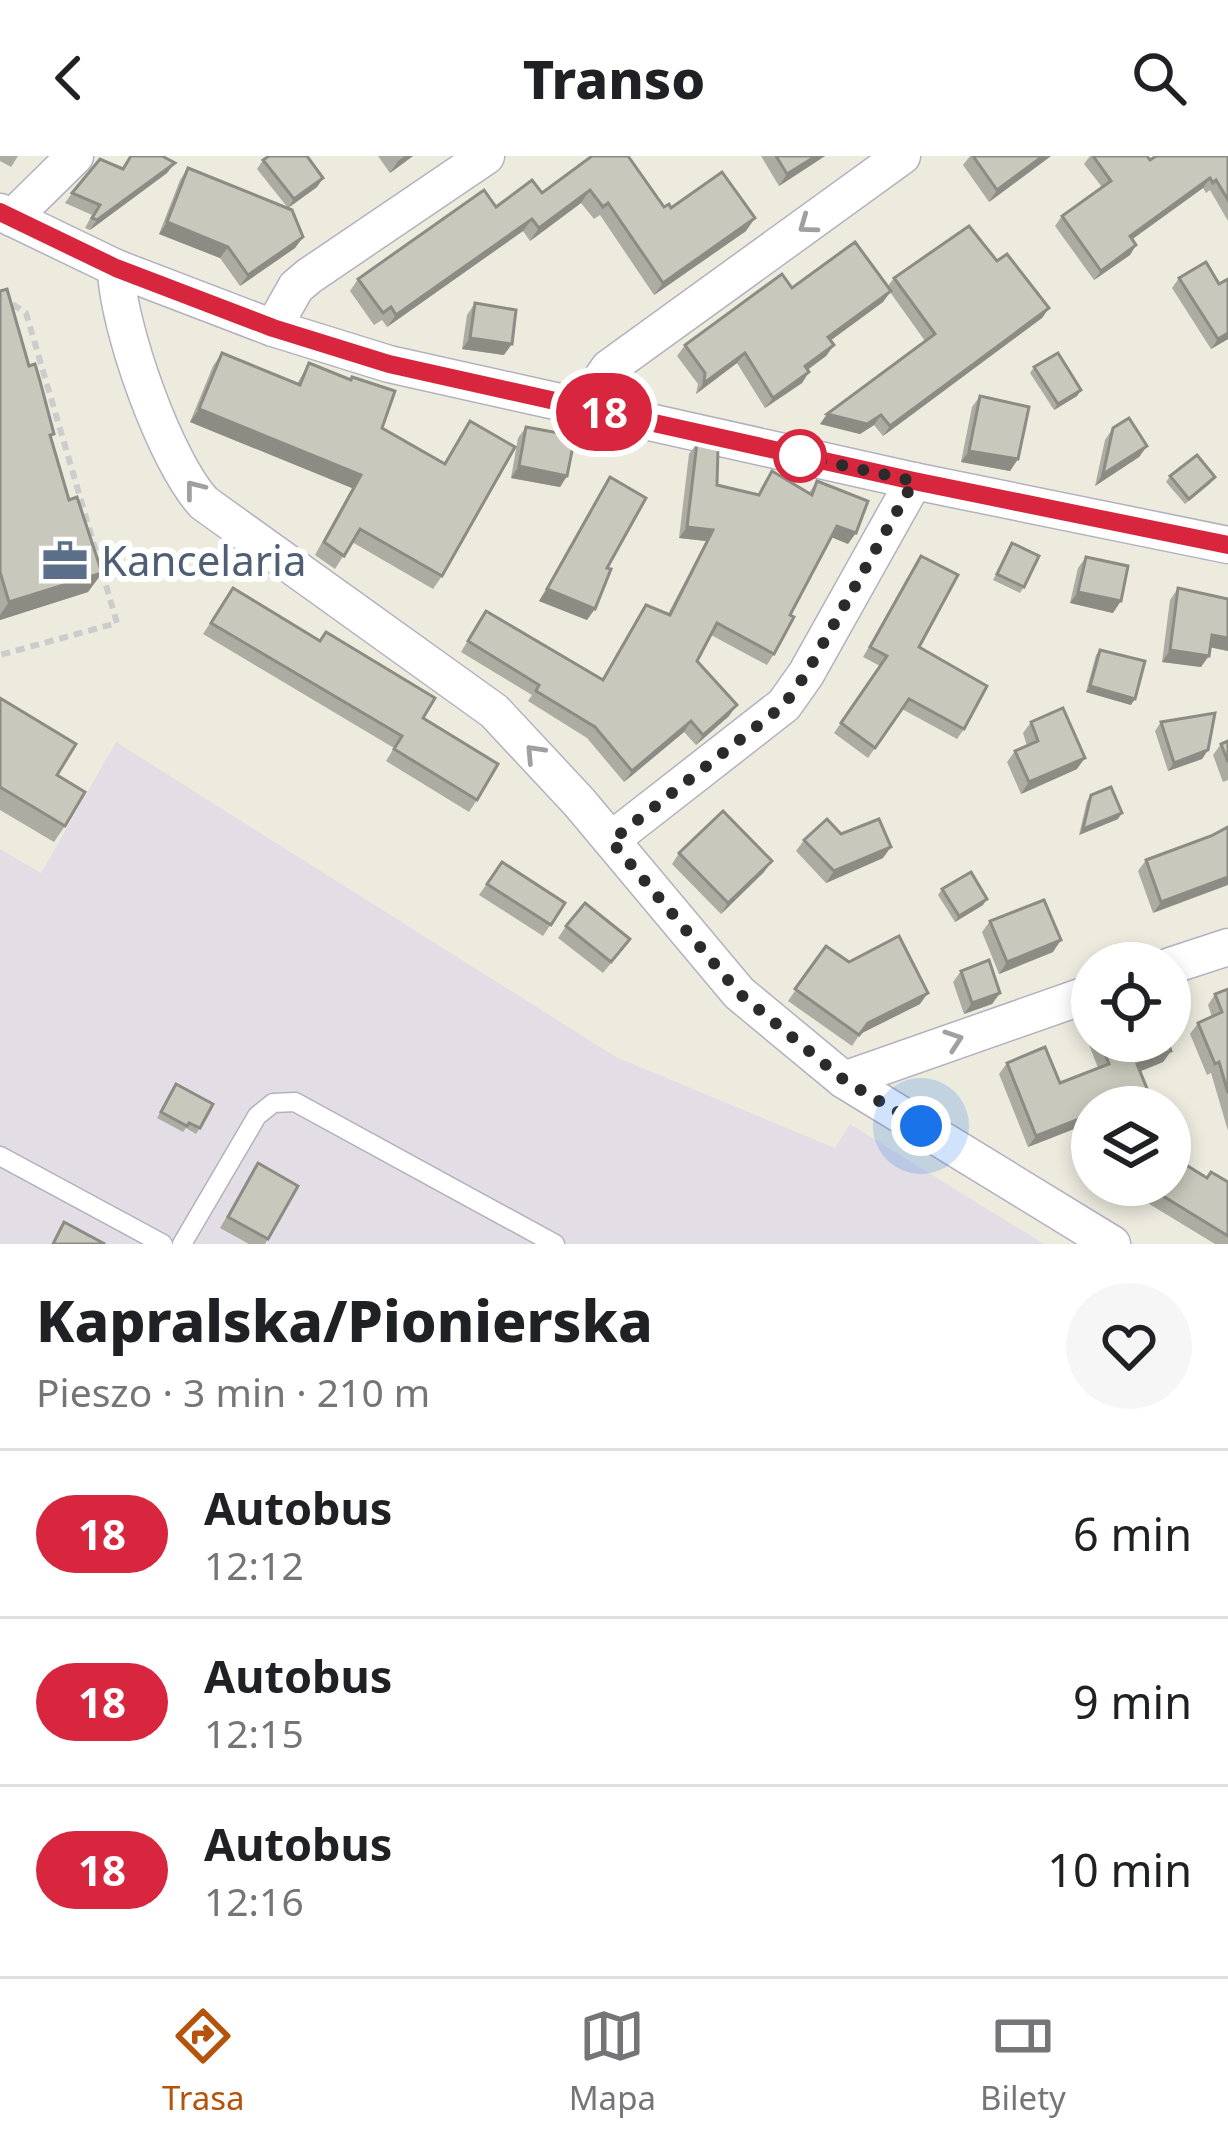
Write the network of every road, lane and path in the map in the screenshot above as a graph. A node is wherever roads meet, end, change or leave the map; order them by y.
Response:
1 (75, 156) edge
2 (486, 156) edge
3 (902, 156) edge
4 (6, 215) edge
5 (116, 268) junction
6 (0, 296) edge
7 (30, 326) junction
8 (273, 328) junction
9 (22, 338) edge
10 (590, 410) junction
11 (914, 481) junction
12 (1228, 545) edge
13 (0, 655) edge
14 (611, 841) junction
15 (1228, 947) edge
16 (1191, 960) edge
17 (1071, 1000) edge
18 (844, 1080) junction
19 (0, 1156) edge
20 (163, 1244) edge
21 (182, 1244) edge
22 (555, 1244) edge
23 (1112, 1244) edge

1 - 4 street
2 - 8 street
3 -> 10 street
4 - 5 street
5 - 8 street
14 -> 5 street
6 - 7 path
7 - 9 path
7 - 13 path
8 - 10 street
10 - 11 street
11 - 12 street
11 - 14 street
14 - 18 street
15 - 16 street
18 -> 17 street
18 - 23 street
19 - 20 lane
21 - 22 lane

